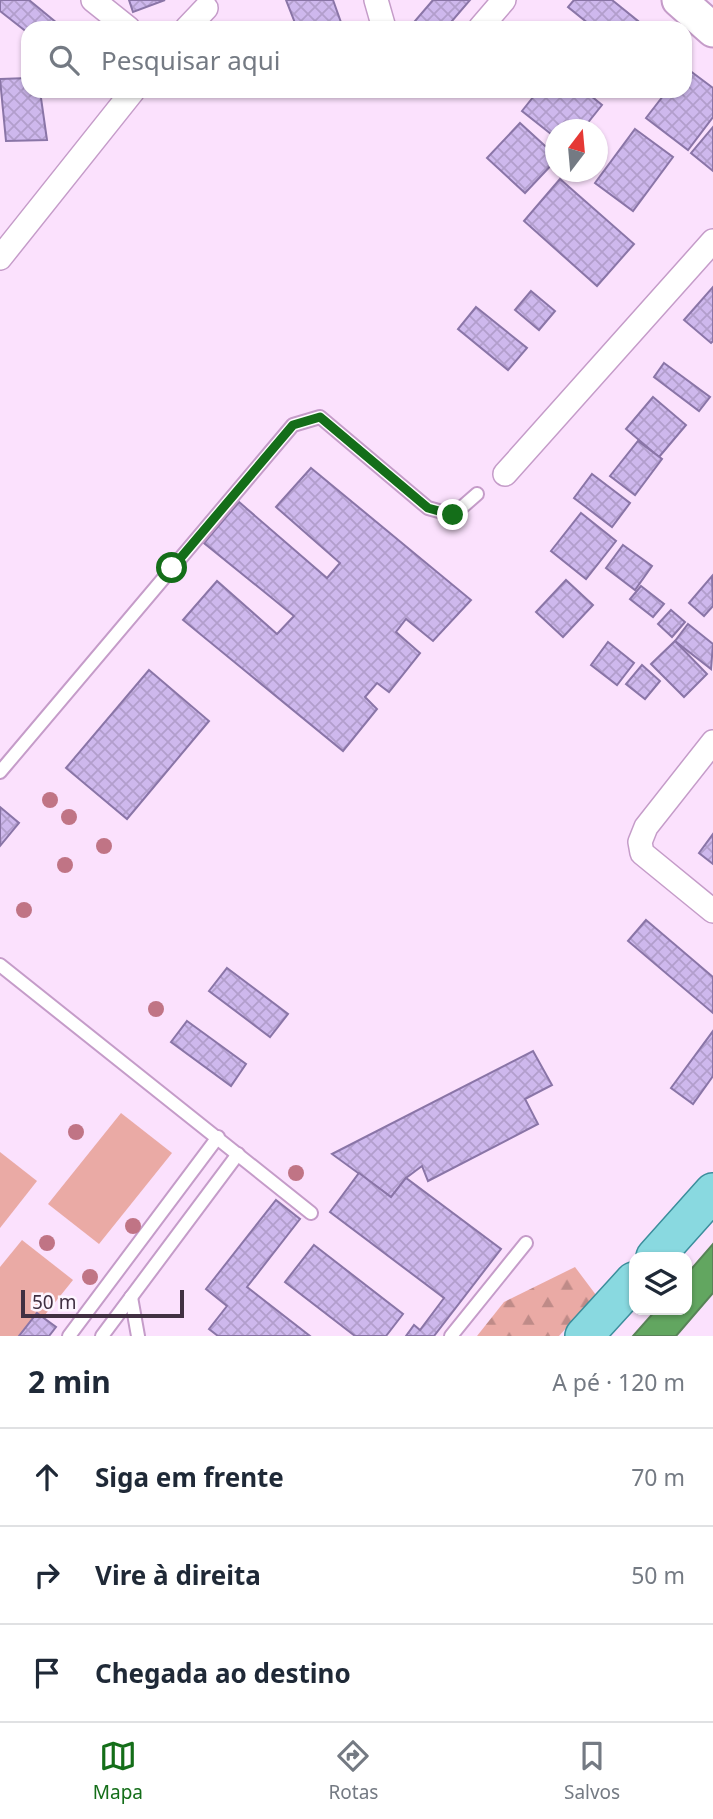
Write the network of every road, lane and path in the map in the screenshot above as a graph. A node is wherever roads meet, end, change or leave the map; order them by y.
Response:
1 (93, 0) edge
2 (376, 0) edge
3 (504, 0) edge
4 (679, 0) edge
5 (206, 8) dead end
6 (119, 21) edge
7 (194, 21) edge
8 (382, 21) edge
9 (486, 21) edge
10 (713, 30) edge
11 (127, 98) edge
12 (713, 241) edge
13 (0, 258) edge
14 (505, 474) dead end
15 (477, 494) dead end
16 (712, 745) edge
17 (0, 772) edge
18 (713, 911) edge
19 (0, 965) edge
20 (218, 1138) junction
21 (238, 1154) junction
22 (713, 1192) edge
23 (311, 1213) dead end
24 (526, 1243) dead end
25 (659, 1252) edge
26 (629, 1286) edge
27 (131, 1297) junction
28 (69, 1336) edge
29 (102, 1336) edge
30 (138, 1336) edge
31 (451, 1336) edge
32 (584, 1336) edge

1 - 6 street
2 - 8 street
3 - 9 street
4 - 10 street
5 - 7 street
11 - 13 street
12 - 14 street
15 - 17 lane
16 - 18 street
19 - 20 lane
20 - 21 lane
20 - 28 lane
21 - 23 lane
21 - 27 lane
22 - 25 main road
24 - 31 lane
26 - 32 main road
27 - 29 lane
27 - 30 lane

